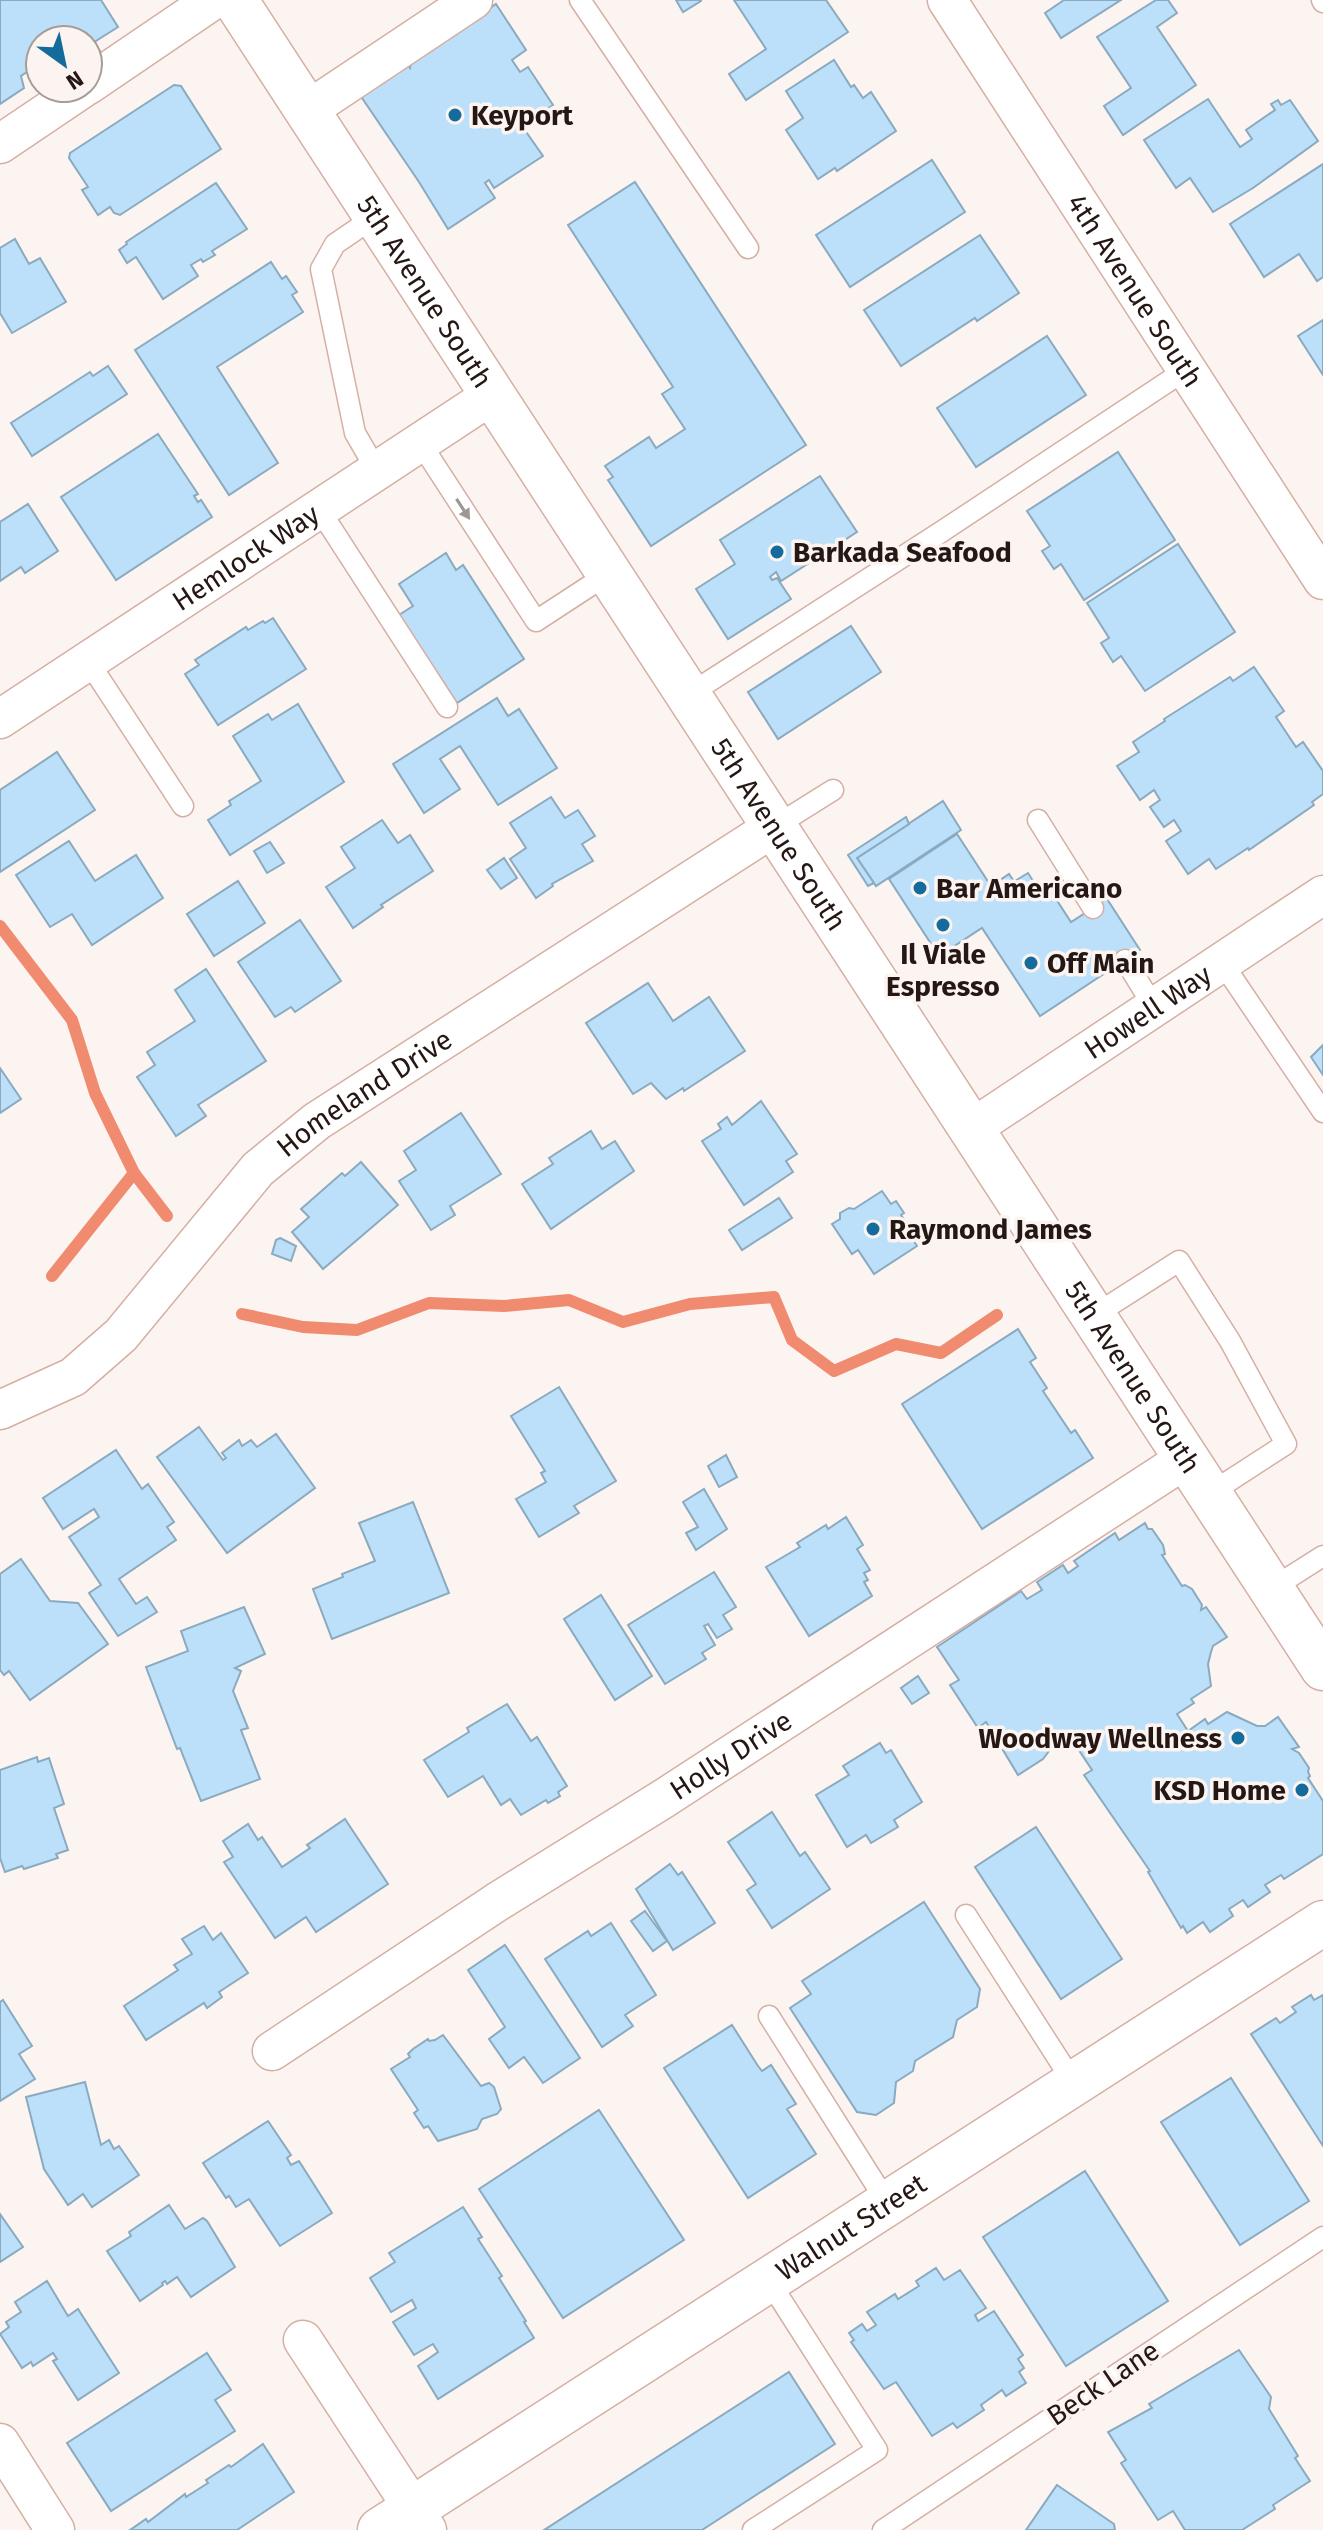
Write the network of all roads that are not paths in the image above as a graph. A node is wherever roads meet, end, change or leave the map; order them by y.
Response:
1 (213, 0) edge
2 (235, 0) edge
3 (473, 0) edge
4 (580, 0) edge
5 (947, 0) edge
6 (104, 74) edge
7 (59, 104) edge
8 (308, 110) junction
9 (0, 144) edge
10 (376, 216) junction
11 (748, 248) dead end
12 (1187, 369) junction
13 (492, 395) junction
14 (421, 444) junction
15 (377, 471) junction
16 (319, 509) junction
17 (608, 574) junction
18 (1323, 580) edge
19 (88, 661) junction
20 (688, 695) junction
21 (447, 707) dead end
22 (0, 719) edge
23 (833, 790) dead end
24 (183, 806) dead end
25 (1038, 820) dead end
26 (774, 827) junction
27 (1323, 895) edge
28 (1093, 908) dead end
29 (1125, 960) dead end
30 (1221, 961) junction
31 (1154, 1007) junction
32 (1323, 1112) edge
33 (971, 1129) junction
34 (1093, 1316) junction
35 (0, 1410) edge
36 (1187, 1458) junction
37 (1209, 1494) junction
38 (1323, 1556) edge
39 (1271, 1589) junction
40 (1323, 1668) edge
41 (966, 1915) dead end
42 (1323, 1923) edge
43 (769, 2016) dead end
44 (272, 2051) dead end
45 (1075, 2085) junction
46 (888, 2204) junction
47 (1323, 2237) edge
48 (769, 2281) junction
49 (303, 2340) dead end
50 (0, 2443) edge
51 (407, 2523) edge
52 (55, 2530) edge
53 (753, 2530) edge
54 (883, 2530) edge

1 - 6 street
2 - 8 main road, 5th Avenue South
3 - 8 street
4 - 11 lane
5 - 12 street, 4th Avenue South
7 - 9 street
8 - 10 main road, 5th Avenue South
10 - 13 main road, 5th Avenue South
10 - 15 lane
12 - 18 street, 4th Avenue South
12 - 20 lane
13 - 14 street, Hemlock Way
13 - 17 main road, 5th Avenue South
14 - 15 street, Hemlock Way
14 -> 17 lane
15 - 16 street, Hemlock Way
16 - 19 street, Hemlock Way
16 - 21 lane
17 - 20 main road, 5th Avenue South
19 - 22 street, Hemlock Way
19 - 24 lane
20 - 26 main road, 5th Avenue South
23 - 26 lane
25 - 28 lane
26 - 33 main road, 5th Avenue South
26 - 35 street, Homeland Drive
27 - 30 street, Howell Way
29 - 31 lane
30 - 31 street, Howell Way
30 - 32 lane
31 - 33 street, Howell Way
33 - 34 main road, 5th Avenue South
34 - 36 main road, 5th Avenue South
34 - 37 lane
36 - 37 main road, 5th Avenue South
36 - 44 street, Holly Drive
37 - 39 main road, 5th Avenue South
38 - 39 lane
39 - 40 main road, 5th Avenue South
41 - 45 lane
42 - 45 main road, Walnut Street
43 - 46 lane
45 - 46 main road, Walnut Street
46 - 48 main road, Walnut Street
47 - 54 lane, Beck Lane
48 - 51 main road, Walnut Street
48 - 53 lane
49 - 51 street
50 - 52 street

